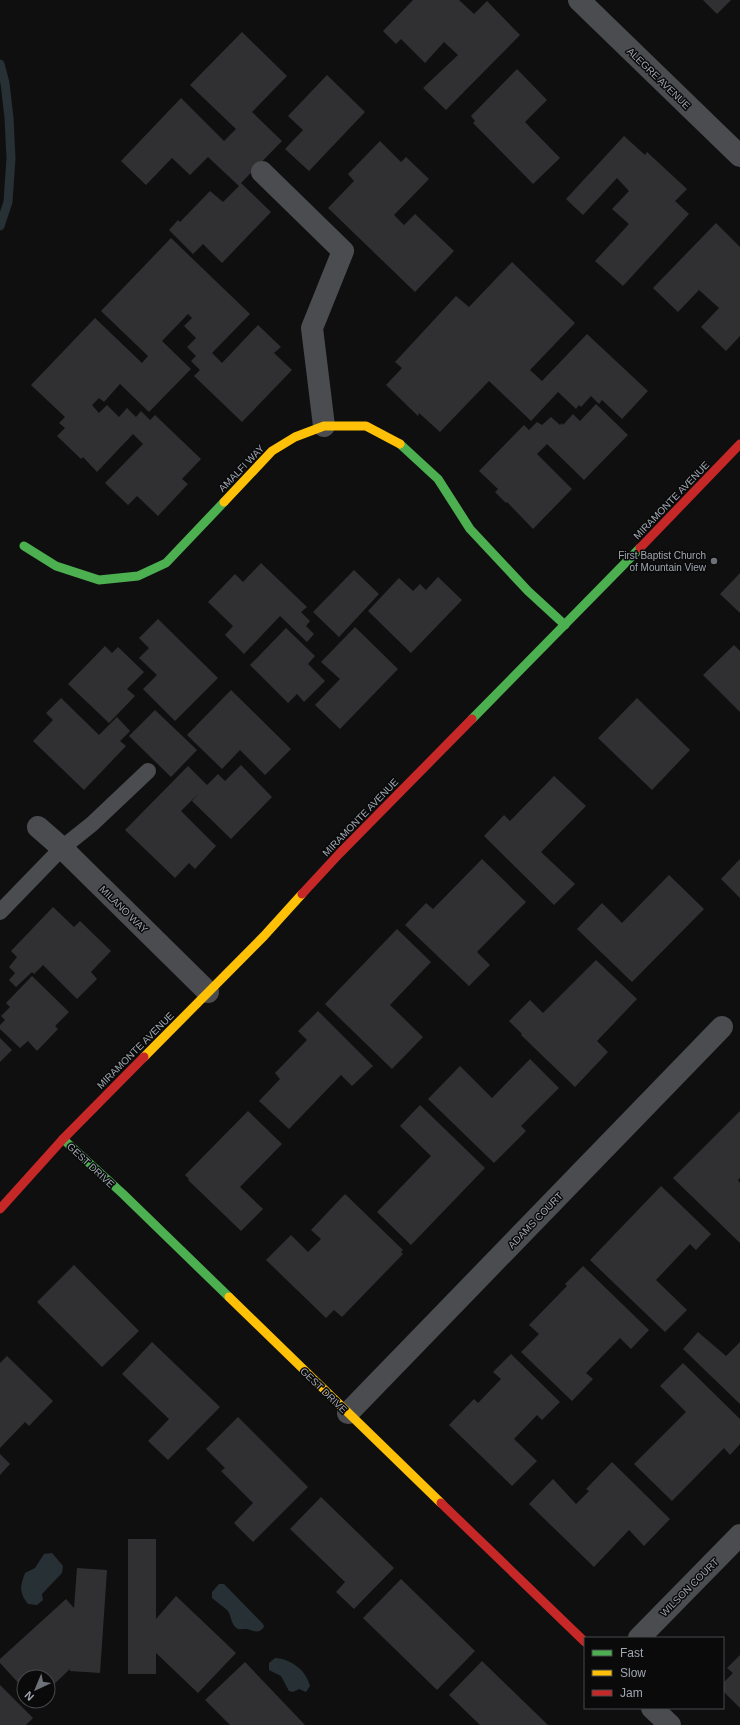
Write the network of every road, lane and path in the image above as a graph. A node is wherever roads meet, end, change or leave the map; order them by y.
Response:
1 (579, 0) edge
2 (740, 156) edge
3 (262, 172) dead end
4 (324, 426) junction
5 (740, 444) edge
6 (24, 546) dead end
7 (565, 625) junction
8 (148, 771) dead end
9 (38, 828) dead end
10 (62, 848) junction
11 (0, 912) edge
12 (208, 992) junction
13 (722, 1027) dead end
14 (63, 1139) junction
15 (0, 1209) edge
16 (348, 1413) junction
17 (740, 1535) edge
18 (640, 1637) edge
19 (584, 1641) edge
20 (653, 1709) edge
21 (670, 1725) edge

1 - 2 street, ALEGRE AVENUE
3 - 4 street
4 - 6 street, AMALFI WAY
4 - 7 street, AMALFI WAY
5 - 7 street, MIRAMONTE AVENUE
7 - 12 street, MIRAMONTE AVENUE
8 - 10 lane
9 - 10 street, MILANO WAY
10 - 11 lane
10 - 12 street, MILANO WAY
12 - 14 street, MIRAMONTE AVENUE
13 - 16 street, ADAMS COURT
14 - 15 street, MIRAMONTE AVENUE
14 - 16 street, GEST DRIVE
16 - 19 street, GEST DRIVE
17 - 18 street, WILSON COURT
20 - 21 street

